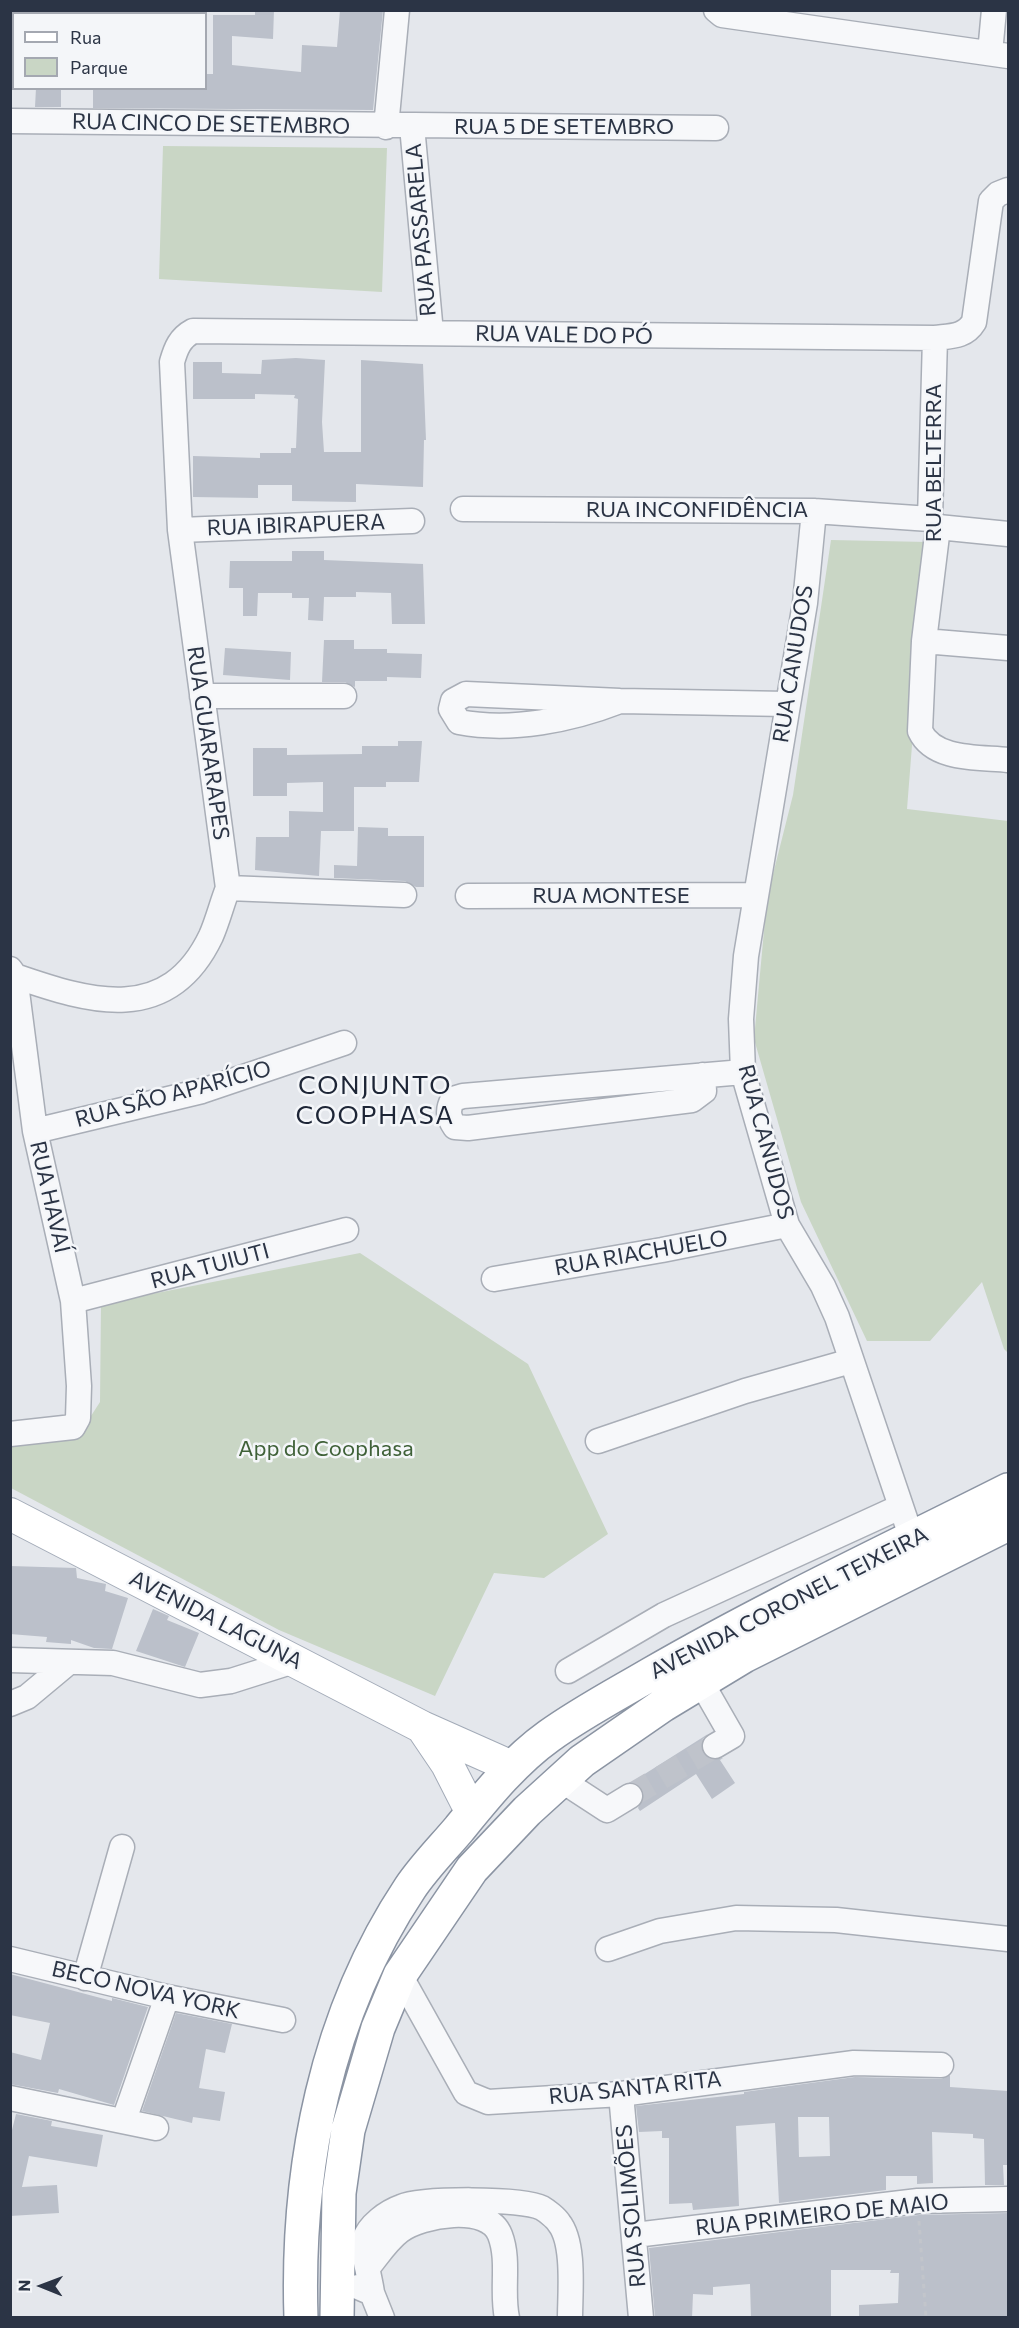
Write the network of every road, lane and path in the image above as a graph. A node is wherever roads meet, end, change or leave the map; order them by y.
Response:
1 (397, 10) edge
2 (716, 10) edge
3 (994, 10) edge
4 (999, 54) edge
5 (10, 121) edge
6 (412, 126) junction
7 (386, 127) junction
8 (716, 128) dead end
9 (1008, 190) edge
10 (193, 331) joint
11 (430, 333) junction
12 (935, 338) junction
13 (463, 508) dead end
14 (814, 511) junction
15 (412, 521) dead end
16 (934, 523) junction
17 (180, 530) junction
18 (1008, 534) edge
19 (924, 641) junction
20 (1008, 648) edge
21 (202, 696) junction
22 (345, 696) dead end
23 (620, 701) junction
24 (787, 704) junction
25 (1008, 760) edge
26 (228, 888) junction
27 (404, 895) dead end
28 (754, 895) junction
29 (468, 896) dead end
30 (13, 972) edge
31 (344, 1043) dead end
32 (745, 1079) junction
33 (703, 1083) junction
34 (35, 1131) junction
35 (787, 1225) junction
36 (346, 1230) dead end
37 (494, 1278) dead end
38 (74, 1301) junction
39 (851, 1361) junction
40 (10, 1434) edge
41 (598, 1441) dead end
42 (1008, 1490) edge
43 (900, 1507) junction
44 (10, 1514) edge
45 (1008, 1524) edge
46 (912, 1539) junction
47 (10, 1660) edge
48 (294, 1661) junction
49 (69, 1662) junction
50 (568, 1671) dead end
51 (702, 1682) junction
52 (10, 1704) edge
53 (422, 1727) junction
54 (715, 1746) tunnel mouth
55 (512, 1767) junction
56 (561, 1780) junction
57 (630, 1796) tunnel mouth
58 (472, 1813) junction
59 (122, 1847) dead end
60 (1008, 1939) edge
61 (608, 1949) dead end
62 (10, 1959) edge
63 (400, 1976) junction
64 (85, 1978) junction
65 (167, 1997) junction
66 (283, 2020) dead end
67 (941, 2065) dead end
68 (621, 2094) junction
69 (10, 2098) edge
70 (124, 2120) junction
71 (156, 2128) dead end
72 (1008, 2199) edge
73 (918, 2201) junction
74 (635, 2235) junction
75 (369, 2266) junction
76 (337, 2280) junction
77 (372, 2293) junction
78 (301, 2318) edge
79 (337, 2318) edge
80 (382, 2318) edge
81 (507, 2318) edge
82 (570, 2318) edge
83 (641, 2318) edge
84 (926, 2318) edge

1 - 7 street
2 - 4 street
3 - 4 street
5 - 7 street, RUA CINCO DE SETEMBRO
6 - 7 street, RUA CINCO DE SETEMBRO
6 - 8 street, RUA 5 DE SETEMBRO
6 - 11 street, RUA PASSARELA
9 - 12 street, RUA VALE DO PÓ
10 - 11 street, RUA VALE DO PÓ
10 - 17 street, RUA GUARARAPES
11 - 12 street, RUA VALE DO PÓ
12 - 16 street, RUA BELTERRA
13 - 14 street, RUA INCONFIDÊNCIA
14 - 16 street, RUA INCONFIDÊNCIA
14 - 24 street, RUA CANUDOS
15 - 17 street, RUA IBIRAPUERA
16 - 18 street, RUA INCONFIDÊNCIA
16 - 19 street, RUA BELTERRA
17 - 21 street, RUA GUARARAPES
19 - 20 street
19 - 25 street, RUA BELTERRA
21 - 22 street
21 - 26 street, RUA GUARARAPES
23 - 23 street
23 - 24 street
24 - 28 street, RUA CANUDOS
26 - 27 street
26 - 30 street, RUA GUARARAPES
28 - 29 street, RUA MONTESE
28 - 32 street, RUA CANUDOS
30 - 34 street, RUA HAVAÍ
31 - 34 street, RUA SÃO APARÍCIO
32 - 33 street
32 - 35 street, RUA CANUDOS
33 - 33 street
34 - 38 street, RUA HAVAÍ
35 - 37 street, RUA RIACHUELO
35 - 39 street, RUA CANUDOS
36 - 38 street, RUA TUIUTI
38 - 40 street, RUA HAVAÍ
39 - 41 street
39 - 43 street, RUA CANUDOS
42 - 46 highway, AVENIDA CORONEL TEIXEIRA
43 - 46 street, RUA CANUDOS
43 - 50 street
44 - 48 main road, AVENIDA LAGUNA
45 - 51 highway, AVENIDA CORONEL TEIXEIRA
46 - 55 highway, AVENIDA CORONEL TEIXEIRA
47 - 49 street
48 - 49 street
48 - 53 main road, AVENIDA LAGUNA
49 - 52 street
51 - 54 street
51 - 56 highway, AVENIDA CORONEL TEIXEIRA
53 - 55 main road, AVENIDA LAGUNA
53 - 58 main road, AVENIDA LAGUNA
55 - 58 highway, AVENIDA CORONEL TEIXEIRA
56 - 57 street
56 - 63 highway, AVENIDA CORONEL TEIXEIRA
58 - 78 highway, AVENIDA CORONEL TEIXEIRA
59 - 64 street
60 - 61 street
62 - 64 street, BECO NOVA YORK
63 - 68 street, RUA SANTA RITA
63 - 76 highway, AVENIDA CORONEL TEIXEIRA
64 - 65 street, BECO NOVA YORK
65 - 66 street, BECO NOVA YORK
65 - 70 street
67 - 68 street, RUA SANTA RITA
68 - 74 street, RUA SOLIMÕES
69 - 70 street
70 - 71 street
72 - 73 street, RUA PRIMEIRO DE MAIO
73 - 74 street, RUA PRIMEIRO DE MAIO
73 - 84 path
74 - 83 street, RUA SOLIMÕES
75 - 77 street
75 - 81 street
75 - 82 street
76 - 77 street
76 - 79 highway, AVENIDA CORONEL TEIXEIRA
77 - 80 street

